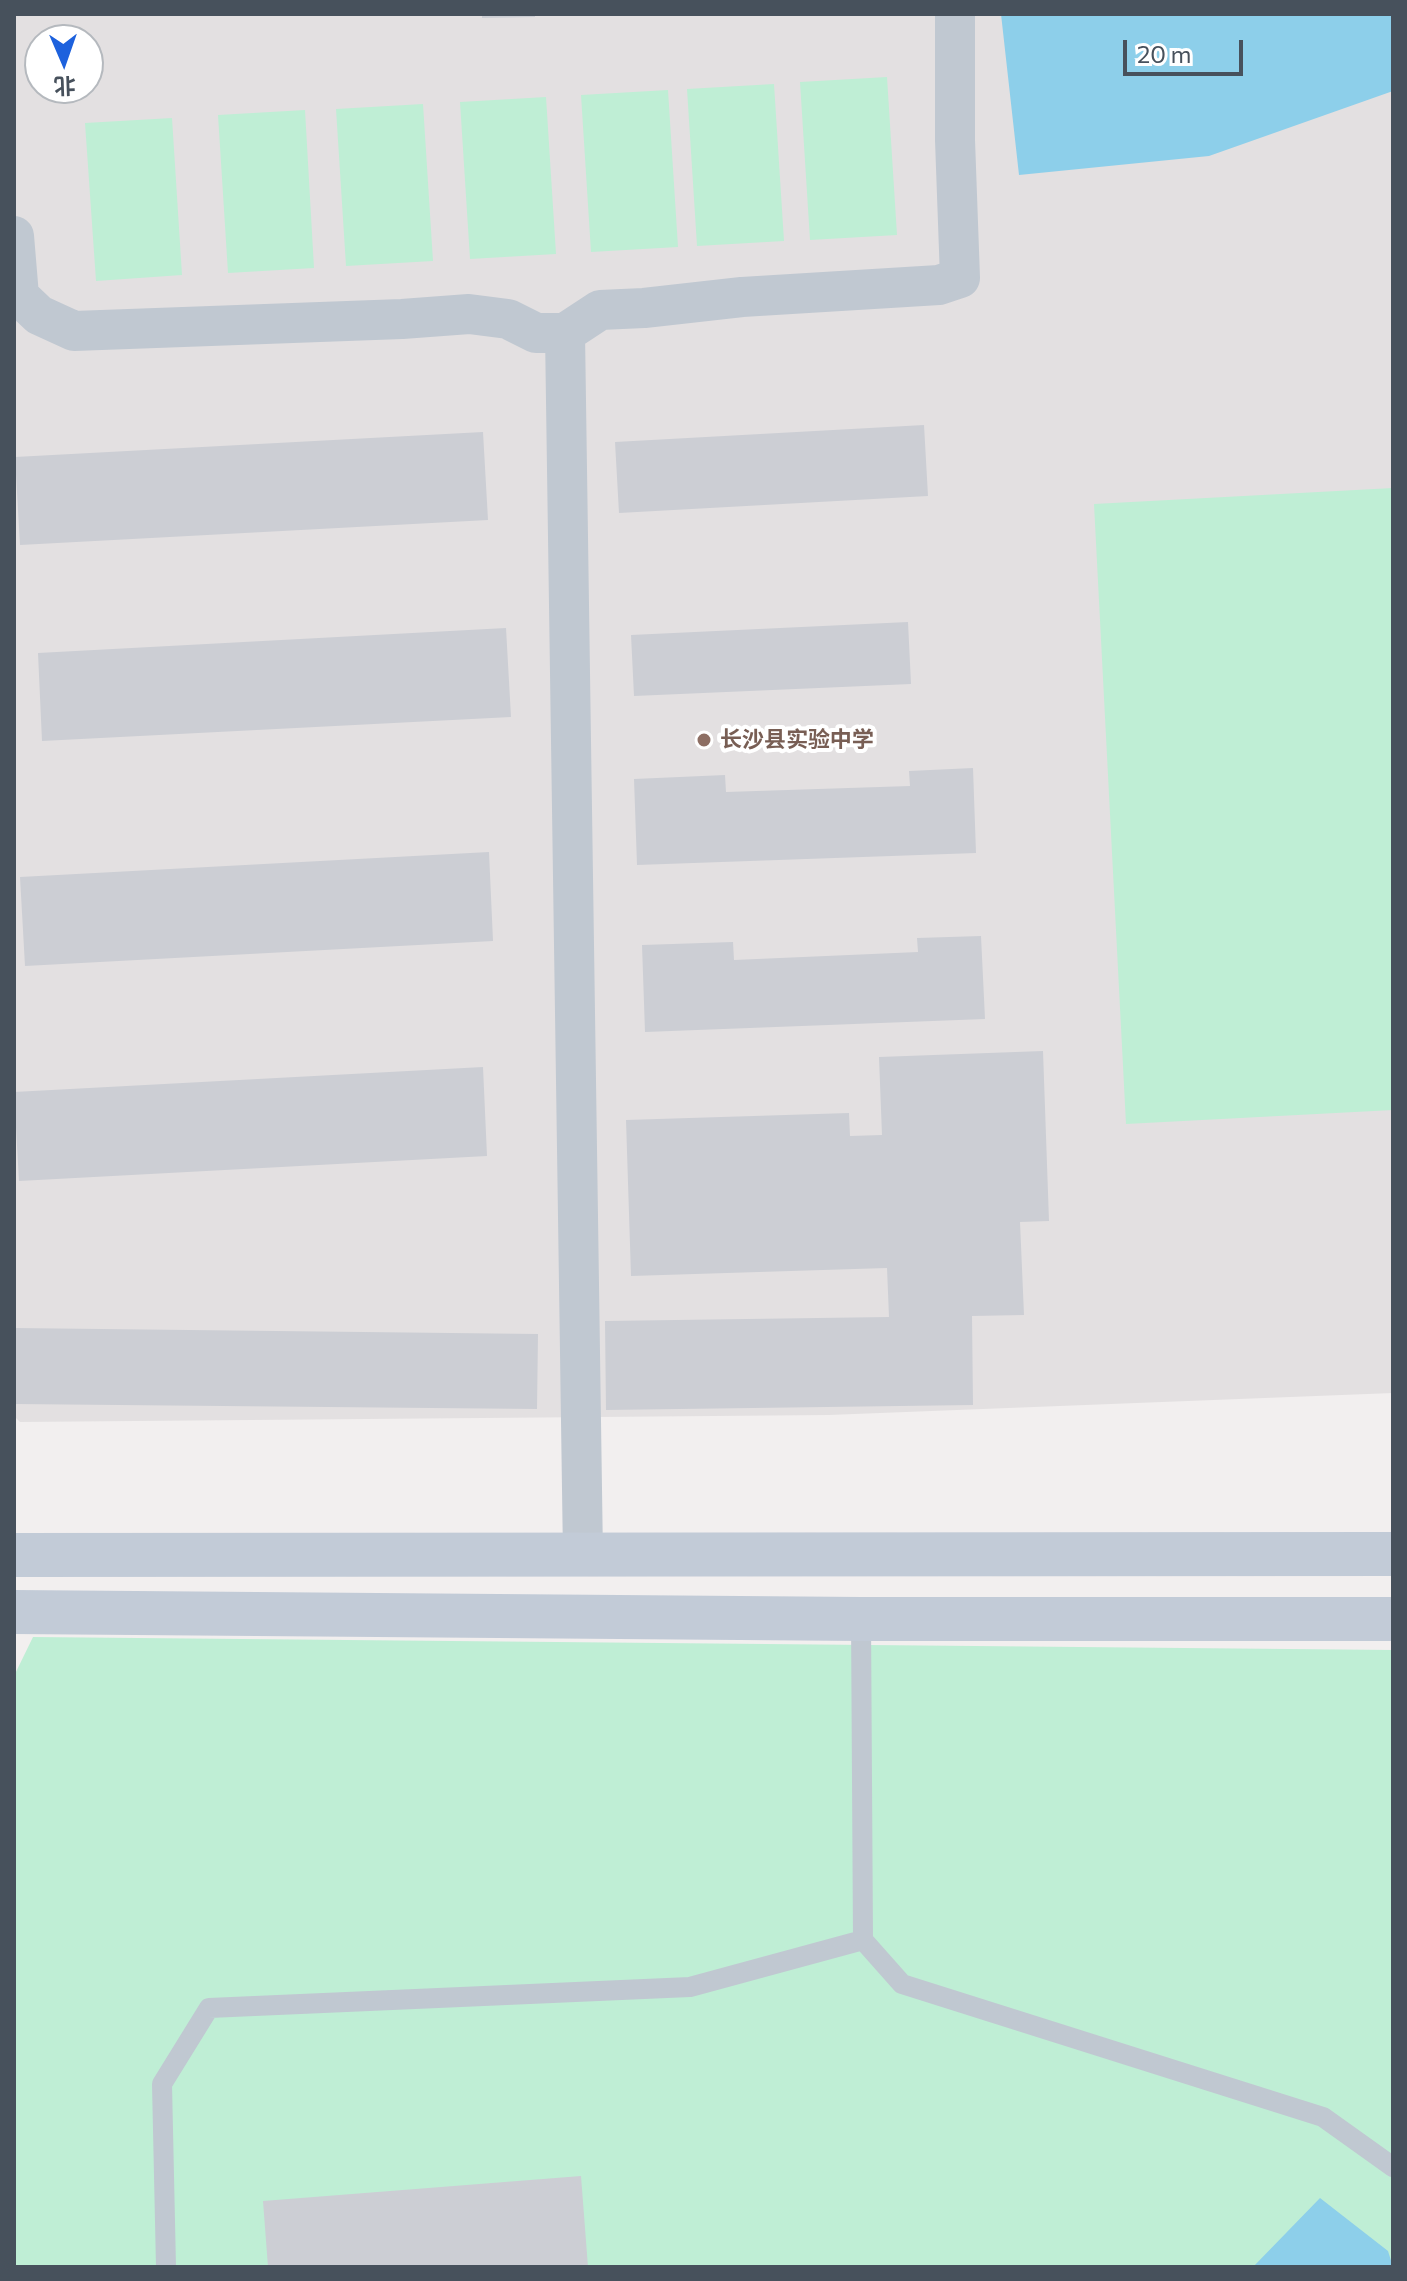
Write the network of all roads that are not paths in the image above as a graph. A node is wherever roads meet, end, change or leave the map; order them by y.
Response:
1 (955, 14) edge
2 (14, 236) edge
3 (565, 333) junction
4 (1393, 1554) edge
5 (14, 1555) edge
6 (583, 1556) junction
7 (14, 1612) edge
8 (861, 1619) junction
9 (1393, 1619) edge
10 (863, 1940) junction
11 (1393, 2167) edge
12 (166, 2267) edge

1 - 3 street
2 - 3 street
3 - 6 street
4 - 6 street
5 - 6 street
7 - 8 street
8 - 9 street
8 - 10 lane
10 - 11 lane
10 - 12 lane

